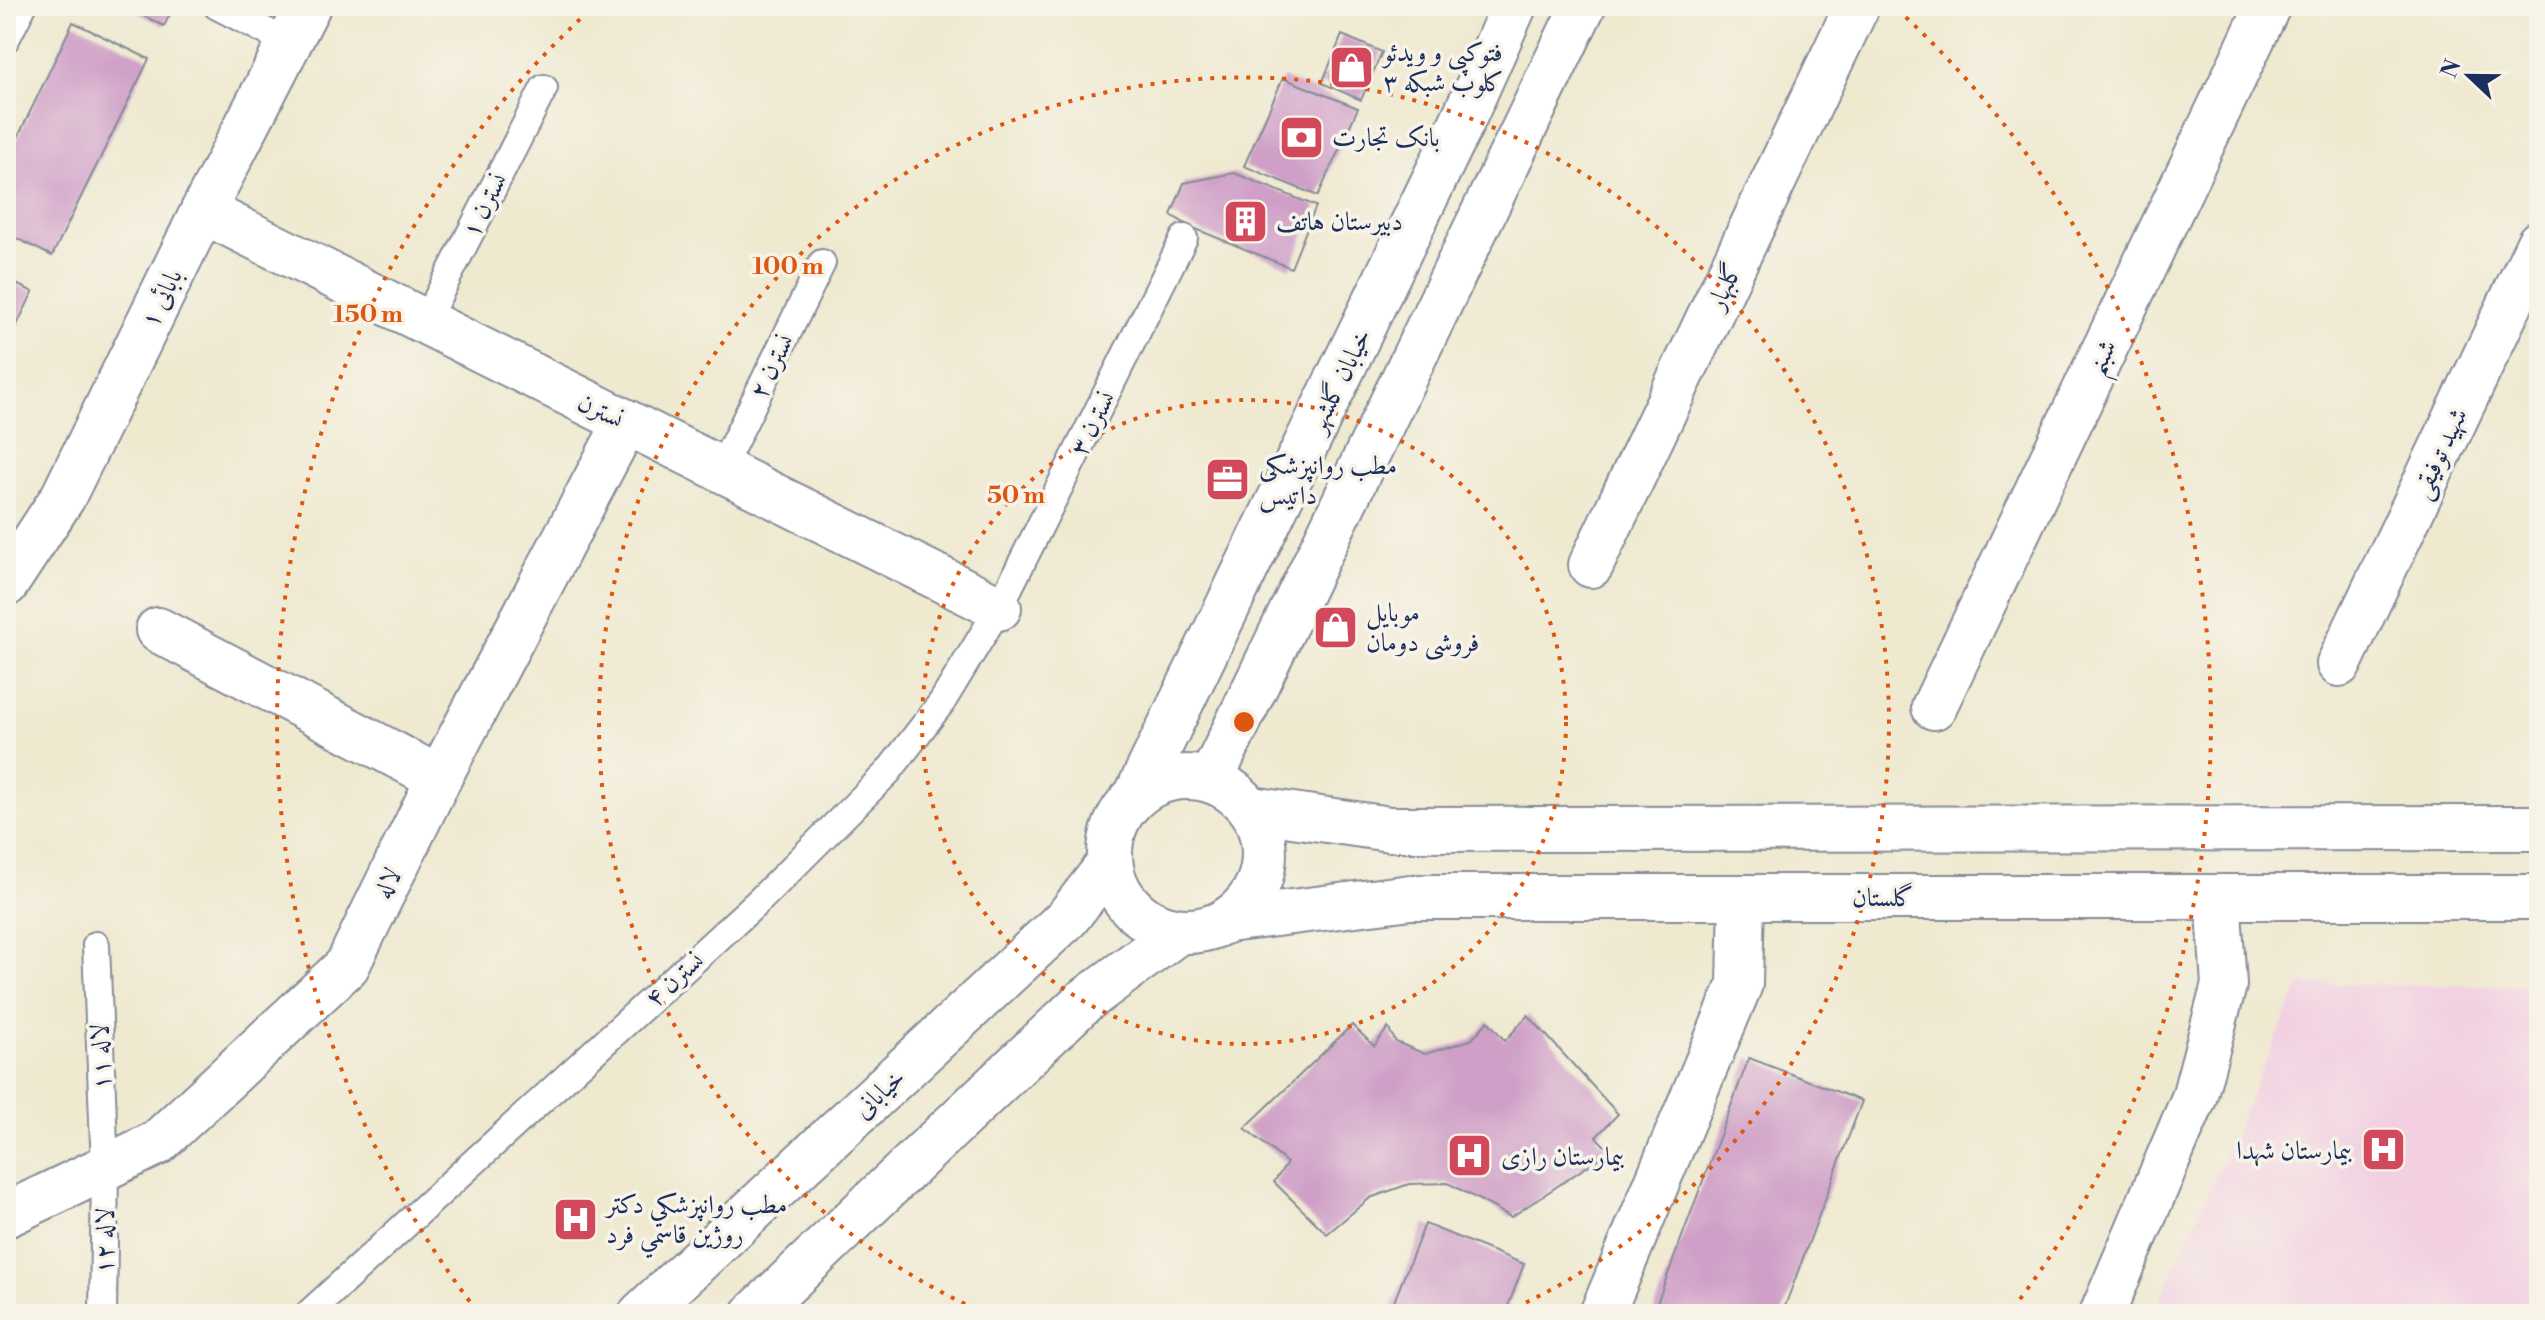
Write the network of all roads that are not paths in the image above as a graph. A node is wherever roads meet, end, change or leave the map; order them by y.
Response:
1 (23, 6) edge
2 (217, 6) edge
3 (1514, 6) edge
4 (1583, 6) edge
5 (1857, 6) edge
6 (2268, 6) edge
7 (299, 24) edge
8 (6, 39) edge
9 (544, 88) dead end
10 (203, 211) junction
11 (1184, 238) dead end
12 (2539, 243) edge
13 (822, 263) dead end
14 (425, 322) junction
15 (626, 422) junction
16 (721, 469) junction
17 (1591, 565) dead end
18 (6, 584) edge
19 (999, 608) junction
20 (158, 630) dead end
21 (2339, 664) dead end
22 (1934, 707) dead end
23 (439, 778) junction
24 (1211, 779) junction
25 (1137, 794) junction
26 (1251, 809) junction
27 (2539, 828) edge
28 (1109, 864) junction
29 (1742, 897) junction
30 (2218, 897) junction
31 (2539, 897) edge
32 (1228, 920) junction
33 (1178, 932) junction
34 (96, 945) dead end
35 (105, 1169) junction
36 (6, 1215) edge
37 (103, 1314) edge
38 (308, 1314) edge
39 (641, 1314) edge
40 (754, 1314) edge
41 (1602, 1314) edge
42 (2102, 1314) edge

1 - 8 lane
2 - 7 lane
3 - 25 main road, خیابان گلشهر
4 - 24 main road
5 - 17 main road, گلبهار
6 - 22 main road, شبنم
7 - 10 main road, بابائی ۱
9 - 14 lane, نسترن ١
10 - 14 main road, نسترن
10 - 18 main road, بابائی ۱
11 - 19 lane, نسترن ٣
12 - 21 main road, شهید توفیقی
13 - 16 lane, نسترن ٢
14 - 15 main road, نسترن
15 - 16 main road, نسترن
15 - 23 main road, لاله
16 - 19 main road, نسترن
19 - 38 lane, نسترن ۴
20 - 23 main road
23 - 35 main road, لاله
24 - 25 main road
24 - 26 main road
25 - 28 main road
26 - 27 main road
26 - 32 main road
28 - 33 main road
28 - 39 main road, خیابانی
29 - 30 main road, گلستان
29 - 32 main road, گلستان
29 - 41 main road
30 - 31 main road, گلستان
30 - 42 main road
32 - 33 main road
33 - 40 main road
34 - 35 lane, لاله ۱۱
35 - 36 main road, لاله
35 - 37 lane, لاله ۱۲

